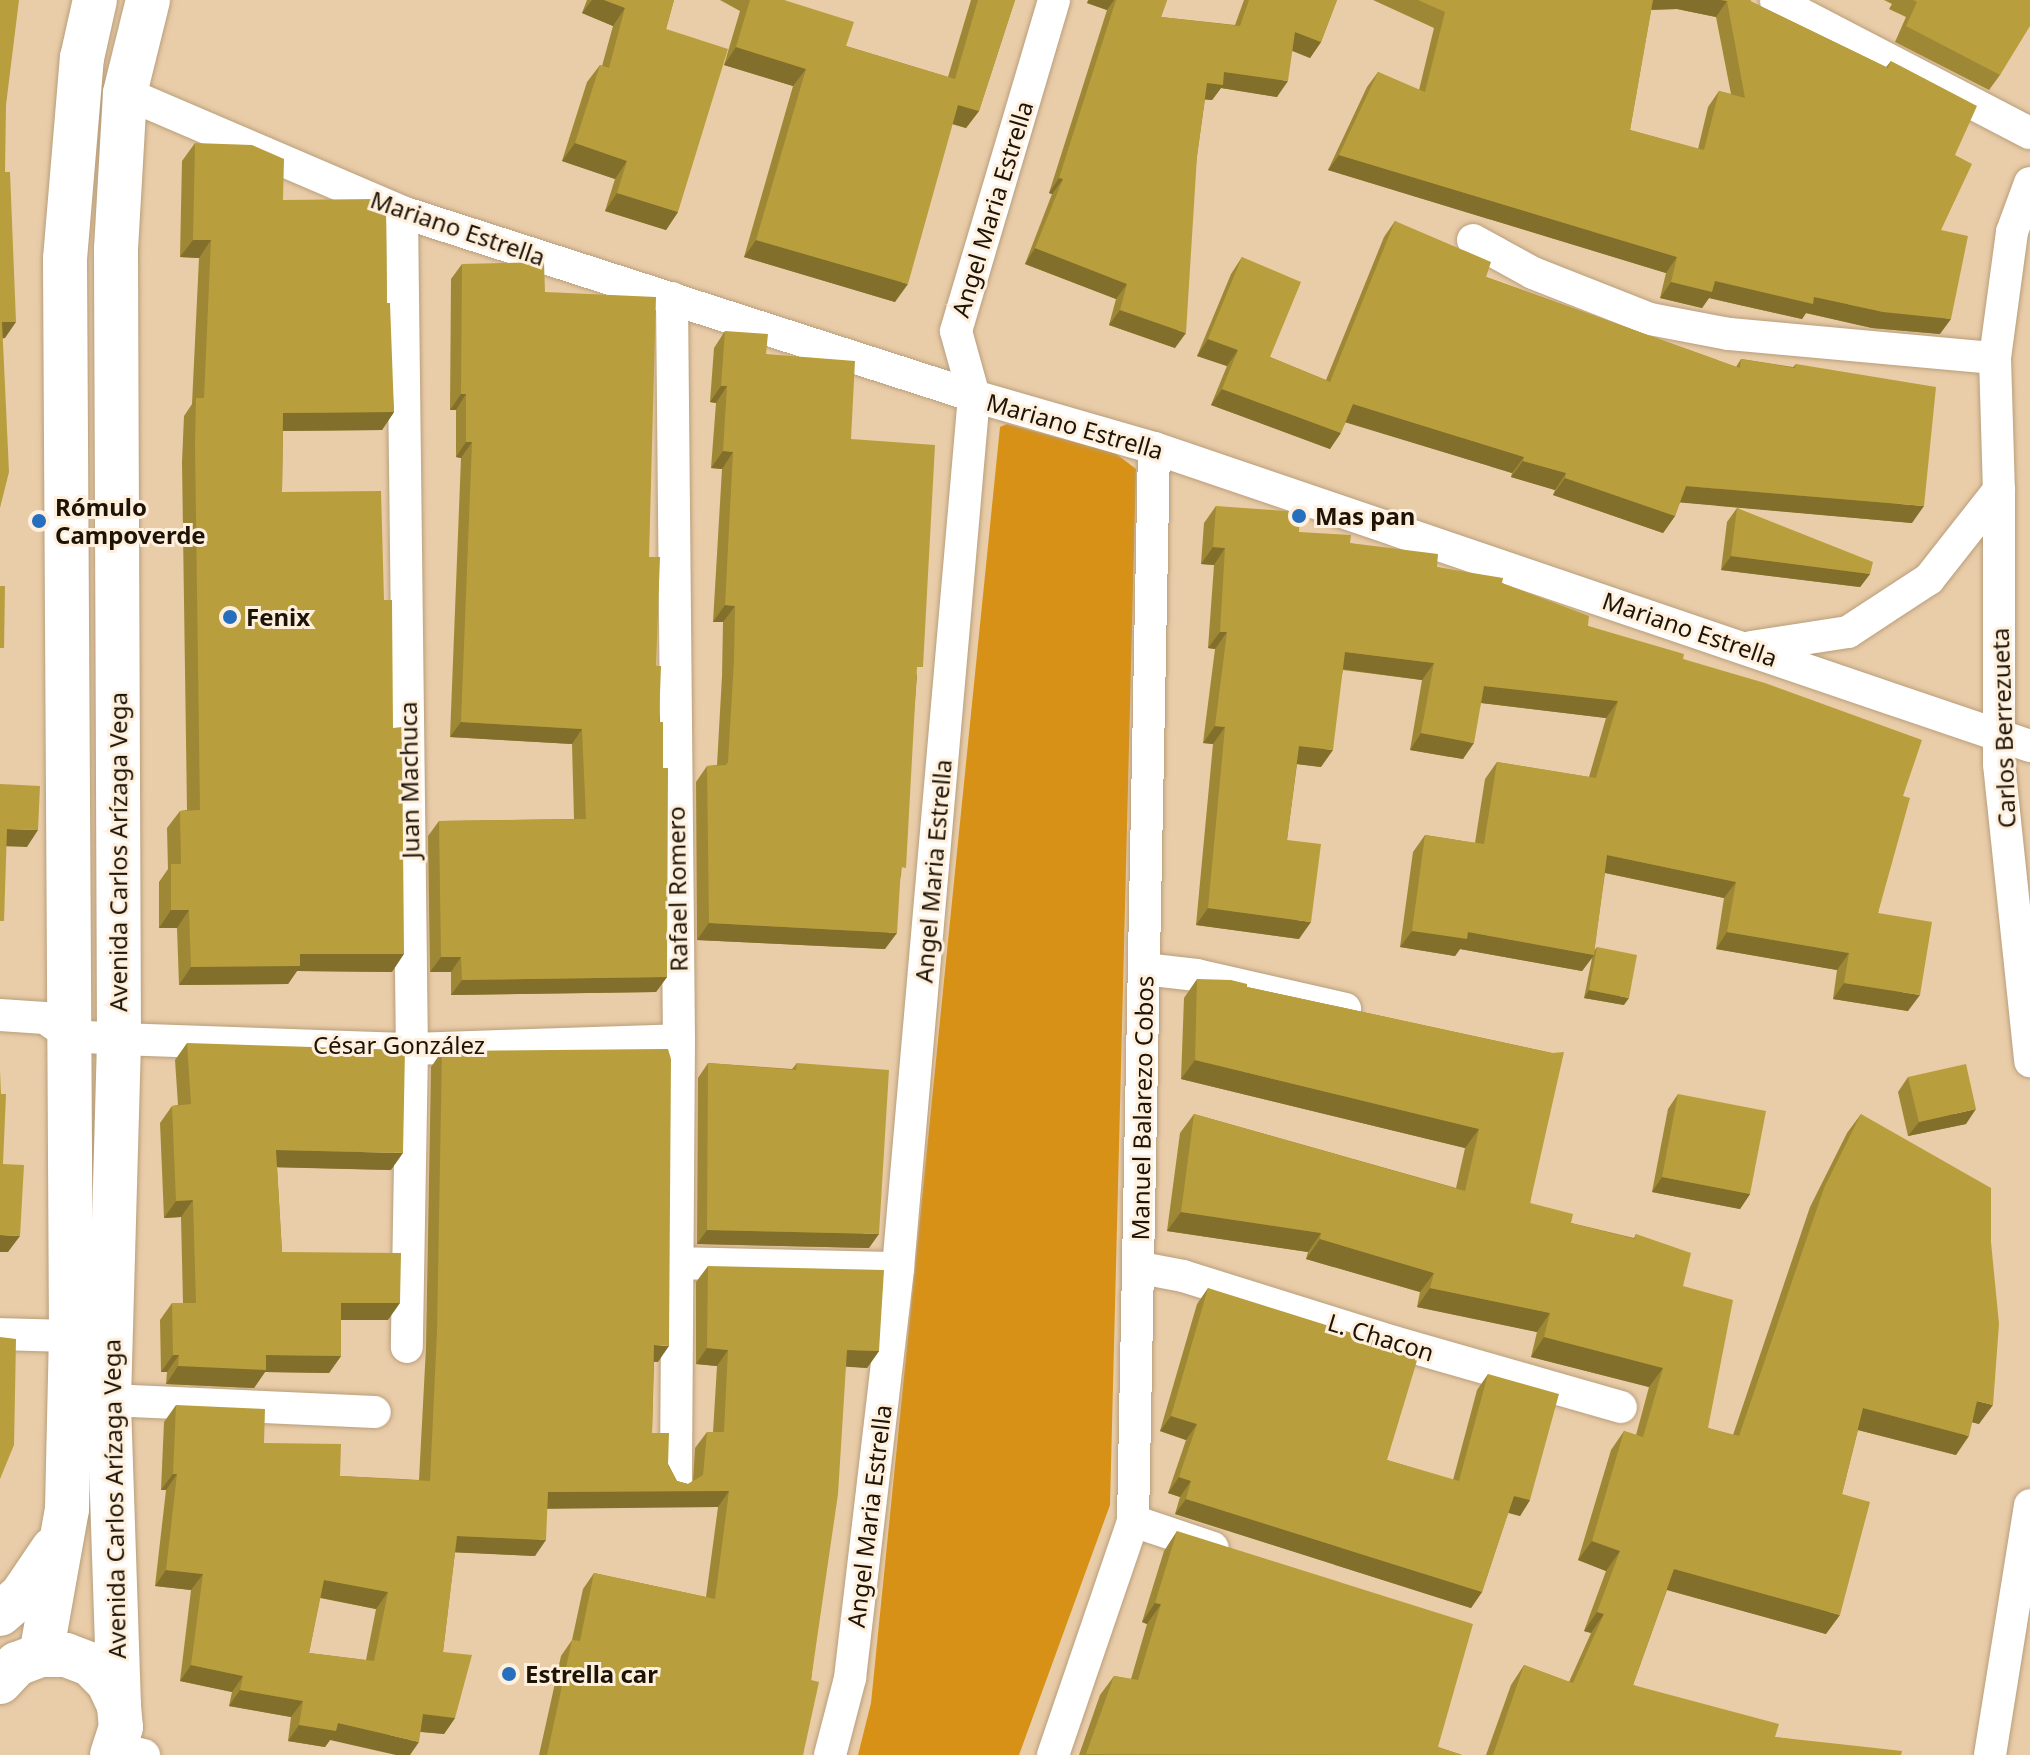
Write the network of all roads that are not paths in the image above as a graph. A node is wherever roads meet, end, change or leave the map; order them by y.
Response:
1 (95, 0) edge
2 (148, 0) edge
3 (1054, 0) edge
4 (1776, 1) edge
5 (125, 93) junction
6 (2030, 133) edge
7 (2030, 183) edge
8 (402, 212) junction
9 (1473, 240) dead end
10 (672, 298) junction
11 (1995, 358) junction
12 (974, 396) junction
13 (1154, 448) junction
14 (1999, 490) junction
15 (1746, 648) junction
16 (1998, 734) junction
17 (2030, 746) edge
18 (1144, 969) junction
19 (0, 1015) edge
20 (1378, 1016) edge
21 (71, 1036) junction
22 (119, 1039) junction
23 (679, 1040) junction
24 (412, 1049) junction
25 (2030, 1061) edge
26 (677, 1263) junction
27 (898, 1268) junction
28 (1141, 1268) junction
29 (0, 1334) edge
30 (71, 1336) junction
31 (407, 1347) dead end
32 (109, 1400) junction
33 (1621, 1407) dead end
34 (375, 1412) dead end
35 (676, 1481) edge
36 (2030, 1505) edge
37 (67, 1509) junction
38 (1133, 1521) junction
39 (1238, 1556) edge
40 (0, 1614) edge
41 (14, 1666) edge
42 (122, 1741) edge
43 (830, 1755) edge
44 (1053, 1755) edge
45 (1990, 1755) edge

1 - 21 street, Avenida Carlos Arízaga Vega
2 - 5 street, Avenida Carlos Arízaga Vega
3 - 12 street, Angel Maria Estrella
4 - 6 street
5 - 8 street, Mariano Estrella
5 - 22 street, Avenida Carlos Arízaga Vega
7 - 11 street, Carlos Berrezueta
8 - 10 street, Mariano Estrella
8 - 24 street, Juan Machuca
9 - 11 street
10 - 12 street, Mariano Estrella
10 - 23 street, Rafael Romero
11 - 14 street, Carlos Berrezueta
12 - 13 street, Mariano Estrella
12 - 27 street, Angel Maria Estrella
13 - 15 street, Mariano Estrella
13 - 18 street, Manuel Balarezo Cobos
14 - 15 street
14 - 16 street, Carlos Berrezueta
15 - 16 street, Mariano Estrella
16 - 17 street, Mariano Estrella
16 - 25 street, Carlos Berrezueta
18 - 20 street
18 - 28 street, Manuel Balarezo Cobos
19 - 21 street
21 - 22 street, César González
21 - 30 street, Avenida Carlos Arízaga Vega
22 - 24 street, César González
22 - 32 street, Avenida Carlos Arízaga Vega
23 - 24 street, César González
23 - 26 street, Rafael Romero
24 - 31 street, Juan Machuca
26 - 27 street
26 - 35 street, Rafael Romero
27 - 43 street, Angel Maria Estrella
28 - 33 street, L. Chacon
28 - 38 street, Manuel Balarezo Cobos
29 - 30 street
30 - 37 street, Avenida Carlos Arízaga Vega
32 - 34 street
32 - 42 street, Avenida Carlos Arízaga Vega
36 - 45 street
37 - 40 street
37 - 41 street, Avenida Carlos Arízaga Vega
38 - 39 street
38 - 44 street, Manuel Balarezo Cobos
41 - 42 street

